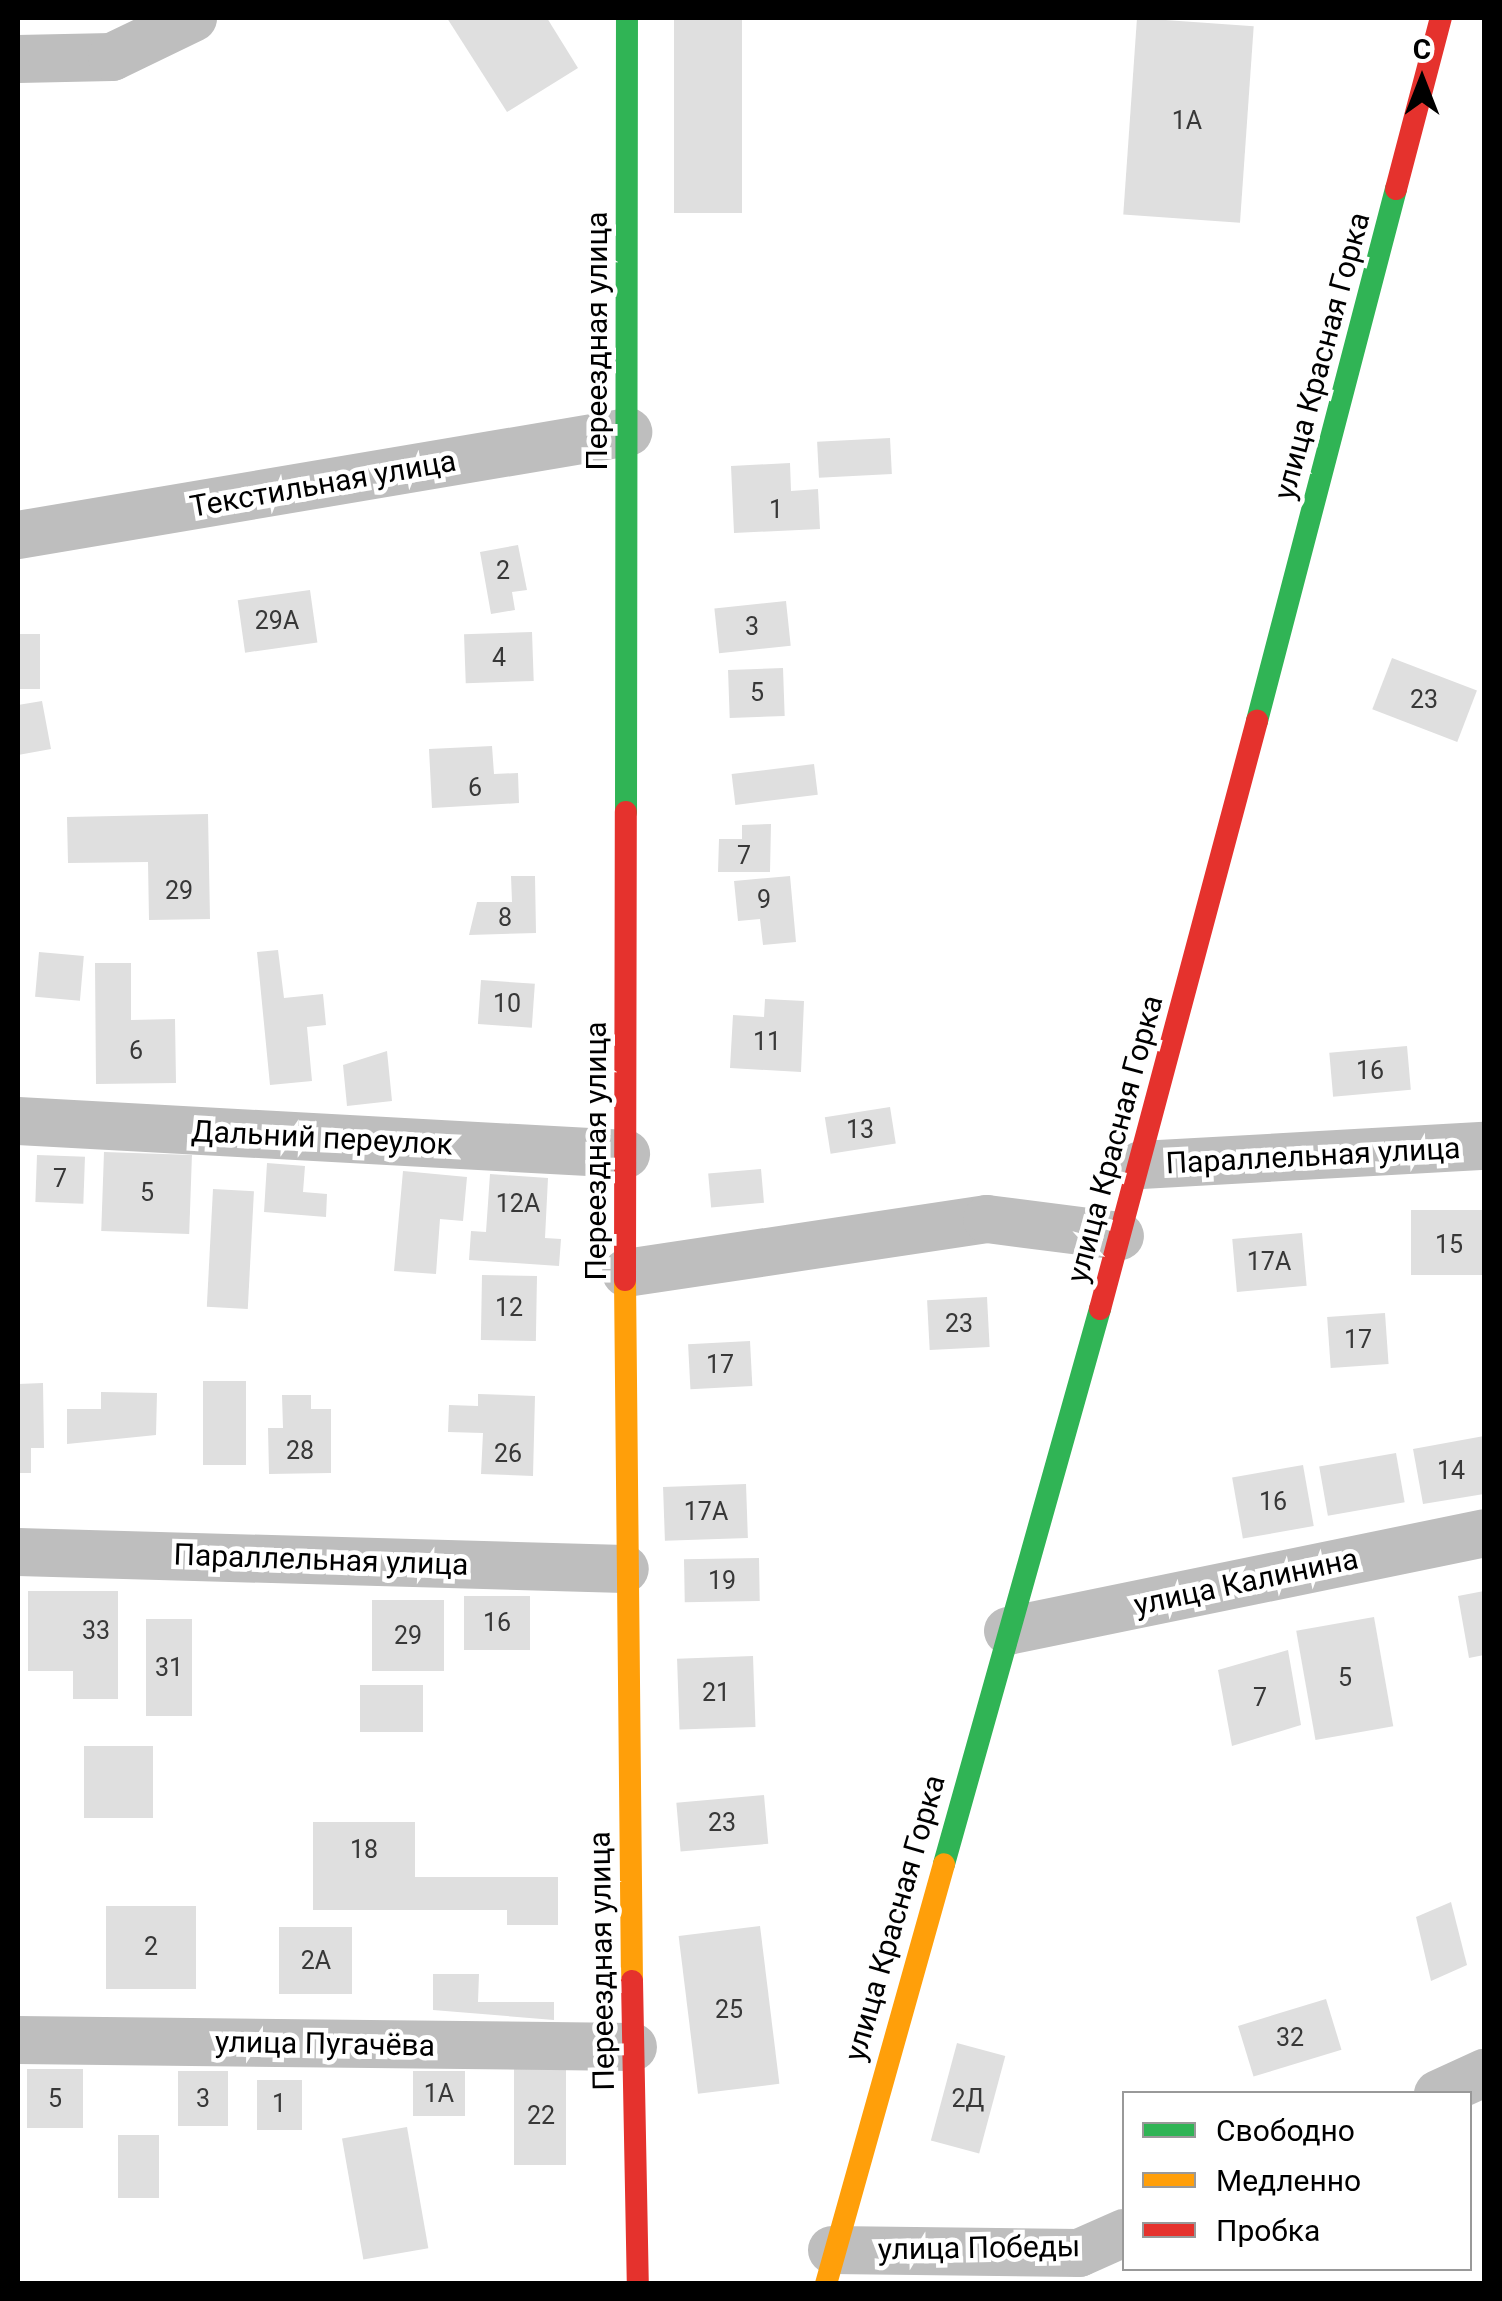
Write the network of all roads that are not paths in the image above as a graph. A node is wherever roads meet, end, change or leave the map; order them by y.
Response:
1 (193, 18) edge
2 (627, 18) edge
3 (1442, 18) edge
4 (18, 59) edge
5 (628, 432) junction
6 (18, 536) edge
7 (18, 1122) edge
8 (1484, 1146) edge
9 (626, 1154) junction
10 (1140, 1165) junction
11 (1120, 1236) junction
12 (626, 1273) junction
13 (1484, 1532) edge
14 (18, 1552) edge
15 (625, 1569) junction
16 (1008, 1630) junction
17 (18, 2040) edge
18 (633, 2048) junction
19 (1484, 2073) edge
20 (1445, 2091) edge
21 (1122, 2234) edge
22 (825, 2272) edge
23 (638, 2284) edge

1 - 4 street
2 - 5 street, Переездная улица
3 - 10 street, улица Красная Горка
5 - 6 street, Текстильная улица
5 - 9 street, Переездная улица
7 - 9 street, Дальний переулок
8 - 10 street, Параллельная улица
9 - 12 street, Переездная улица
10 - 11 street, улица Красная Горка
11 - 12 street
11 - 16 street, улица Красная Горка
12 - 15 street, Переездная улица
13 - 16 street, улица Калинина
14 - 15 street, Параллельная улица
15 - 18 street, Переездная улица
16 - 22 street, улица Красная Горка
17 - 18 street, улица Пугачёва
18 - 23 street, Переездная улица
19 - 20 street
21 - 22 street, улица Победы

